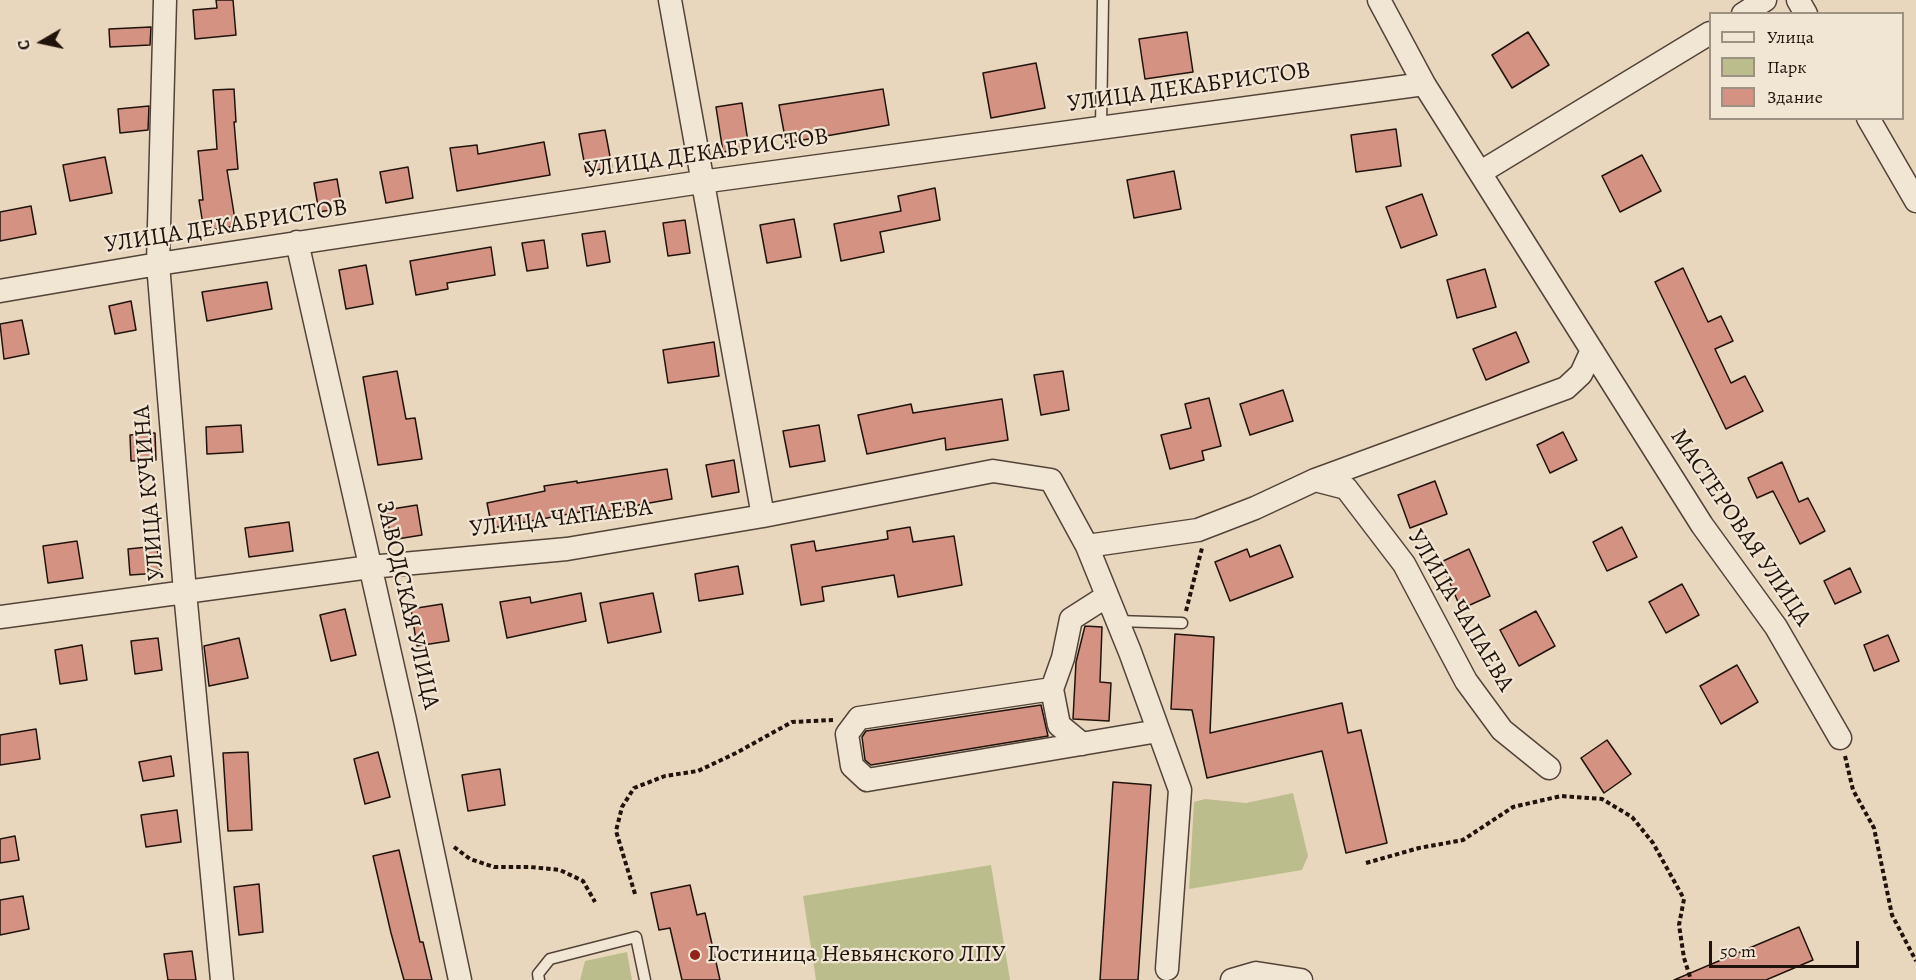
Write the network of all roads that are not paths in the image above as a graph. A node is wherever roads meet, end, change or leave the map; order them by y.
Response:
1 (165, 0) edge
2 (670, 0) edge
3 (1103, 0) edge
4 (1379, 0) edge
5 (1765, 0) edge
6 (1746, 12) edge
7 (1709, 34) edge
8 (1424, 84) junction
9 (1869, 120) edge
10 (1101, 127) junction
11 (1481, 172) junction
12 (701, 182) junction
13 (1916, 201) edge
14 (297, 242) junction
15 (158, 264) junction
16 (0, 291) edge
17 (1592, 350) junction
18 (1315, 480) junction
19 (763, 516) junction
20 (1086, 546) junction
21 (370, 567) junction
22 (185, 592) junction
23 (1107, 596) junction
24 (0, 617) edge
25 (1117, 621) junction
26 (1182, 623) road end
27 (1052, 689) junction
28 (1158, 731) junction
29 (1840, 738) road end
30 (1082, 744) junction
31 (1549, 768) dead end
32 (1167, 969) dead end
33 (222, 980) edge
34 (460, 980) edge
35 (539, 980) edge
36 (645, 980) edge
37 (1232, 980) edge
38 (1301, 980) edge

1 - 15 street, УЛИЦА КУЧИНА
2 - 12 street
3 - 10 lane
4 - 8 street, МАСТЕРОВАЯ УЛИЦА
5 - 6 street
7 - 11 street
8 - 10 street, УЛИЦА ДЕКАБРИСТОВ
8 - 11 street, МАСТЕРОВАЯ УЛИЦА
9 - 13 street
10 - 12 street, УЛИЦА ДЕКАБРИСТОВ
11 - 17 street, МАСТЕРОВАЯ УЛИЦА
12 - 14 street, УЛИЦА ДЕКАБРИСТОВ
12 - 19 street
14 - 15 street, УЛИЦА ДЕКАБРИСТОВ
14 - 21 street, ЗАВОДСКАЯ УЛИЦА
15 - 16 street, УЛИЦА ДЕКАБРИСТОВ
15 - 22 street, УЛИЦА КУЧИНА
17 - 18 street
17 - 29 street, МАСТЕРОВАЯ УЛИЦА
18 - 20 street
18 - 31 street, УЛИЦА ЧАПАЕВА
19 - 20 street, УЛИЦА ЧАПАЕВА
19 - 21 street, УЛИЦА ЧАПАЕВА
20 - 23 street, УЛИЦА ЧАПАЕВА
21 - 22 street, УЛИЦА ЧАПАЕВА
21 - 34 street, ЗАВОДСКАЯ УЛИЦА
22 - 24 street, УЛИЦА ЧАПАЕВА
22 - 33 street, УЛИЦА КУЧИНА
23 - 25 street, УЛИЦА ЧАПАЕВА
23 - 27 street
25 - 26 lane
25 - 28 street, УЛИЦА ЧАПАЕВА
27 - 30 street
27 - 30 street
28 - 30 street
28 - 32 street, УЛИЦА ЧАПАЕВА
35 - 36 lane
37 - 38 street

